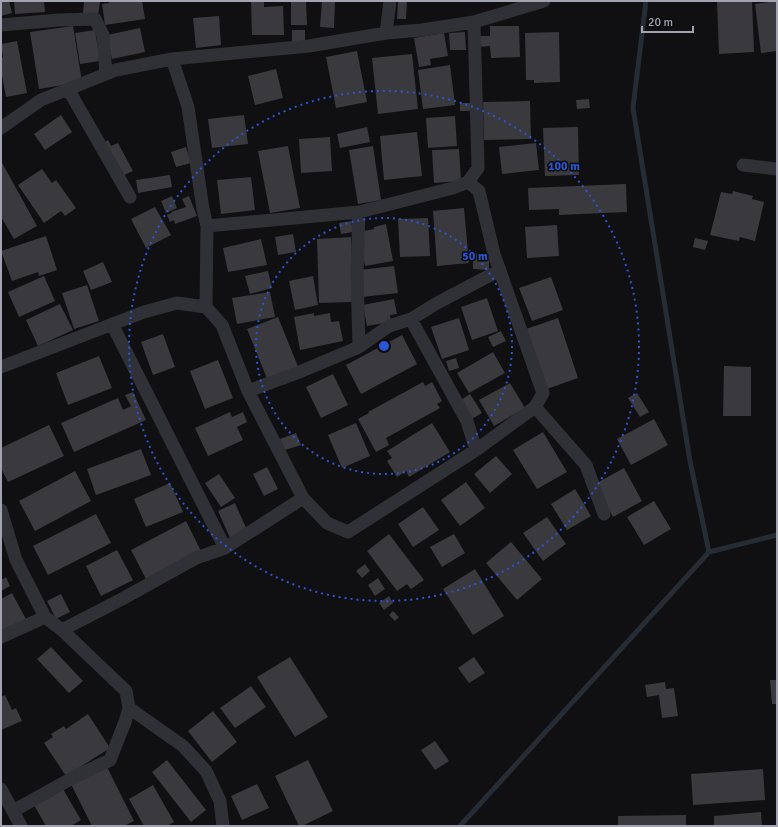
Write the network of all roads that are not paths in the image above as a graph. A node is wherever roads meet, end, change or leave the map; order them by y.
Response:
1 (390, 1) edge
2 (544, 1) edge
3 (474, 22) junction
4 (1, 25) edge
5 (386, 34) junction
6 (172, 60) junction
7 (106, 74) junction
8 (68, 89) junction
9 (1, 128) edge
10 (743, 165) dead end
11 (777, 169) edge
12 (468, 182) junction
13 (130, 197) dead end
14 (359, 212) junction
15 (207, 226) junction
16 (500, 270) junction
17 (206, 307) junction
18 (412, 319) junction
19 (112, 324) junction
20 (359, 347) junction
21 (1, 367) edge
22 (248, 391) junction
23 (535, 407) junction
24 (476, 450) junction
25 (303, 498) junction
26 (1, 510) edge
27 (604, 514) dead end
28 (225, 548) junction
29 (45, 617) junction
30 (62, 630) junction
31 (1, 637) edge
32 (129, 708) junction
33 (1, 789) edge
34 (13, 811) junction
35 (21, 826) edge
36 (223, 826) edge

1 - 5 street
2 - 3 street
3 - 5 street
3 - 12 street
4 - 7 street
5 - 6 street
6 - 7 street
6 - 15 street
7 - 8 street
8 - 9 street
8 - 13 street
10 - 11 street
12 - 14 street
12 - 16 street
14 - 15 street
14 - 20 street
15 - 17 street
16 - 18 street
16 - 23 street
17 - 19 street
17 - 22 street
18 - 20 street
18 - 24 street
19 - 21 street
19 - 28 street
20 - 22 street
22 - 25 street
23 - 24 street
23 - 27 street
24 - 25 street
25 - 28 street
26 - 29 street
28 - 30 street
29 - 30 street
29 - 31 street
30 - 32 street
32 - 34 street
32 - 36 street
33 - 34 street
34 - 35 street

